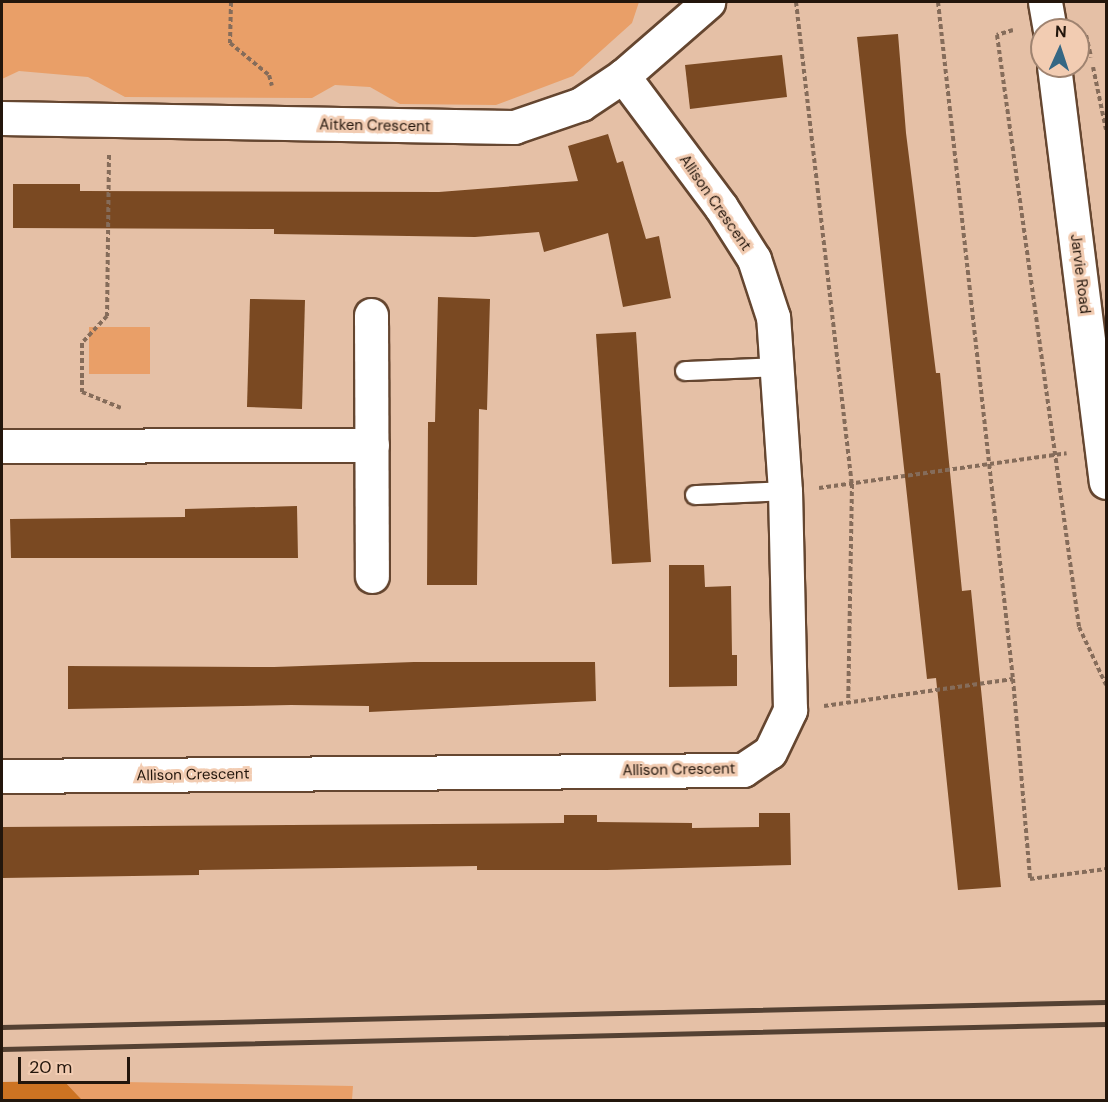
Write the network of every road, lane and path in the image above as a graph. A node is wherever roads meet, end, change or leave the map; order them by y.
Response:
1 (231, 2) edge
2 (708, 2) edge
3 (796, 2) edge
4 (938, 2) edge
5 (1045, 2) edge
6 (1048, 18) edge
7 (1011, 22) dead end
8 (623, 76) junction
9 (1055, 78) edge
10 (2, 118) edge
11 (109, 121) junction
12 (281, 125) junction
13 (371, 315) dead end
14 (776, 367) junction
15 (685, 370) dead end
16 (372, 445) junction
17 (2, 446) edge
18 (125, 446) junction
19 (1101, 449) junction
20 (1057, 455) junction
21 (988, 463) junction
22 (1107, 482) edge
23 (852, 484) junction
24 (785, 491) junction
25 (695, 495) dead end
26 (372, 576) dead end
27 (1013, 679) junction
28 (1107, 684) edge
29 (848, 703) junction
30 (790, 710) junction
31 (2, 776) edge
32 (1107, 869) edge

1 - 12 path
2 - 8 street, Aitken Crescent
3 - 23 path
4 - 21 path
5 - 6 street
7 - 20 path
8 - 12 street, Aitken Crescent
8 - 14 street, Allison Crescent
9 - 19 street, Jarvie Road
10 - 11 street, Aitken Crescent
11 - 12 street, Aitken Crescent
11 - 18 path
13 - 16 street
14 - 15 lane
14 - 24 street, Allison Crescent
16 - 18 street
16 - 26 street
17 - 18 street
19 - 20 path
19 - 22 street, Jarvie Road
20 - 21 path
20 - 28 path
21 - 23 path
21 - 27 path
23 - 24 path
23 - 29 path
24 - 25 lane
24 - 30 street, Allison Crescent
27 - 29 path
27 - 32 path
29 - 30 path
30 - 31 street, Allison Crescent

